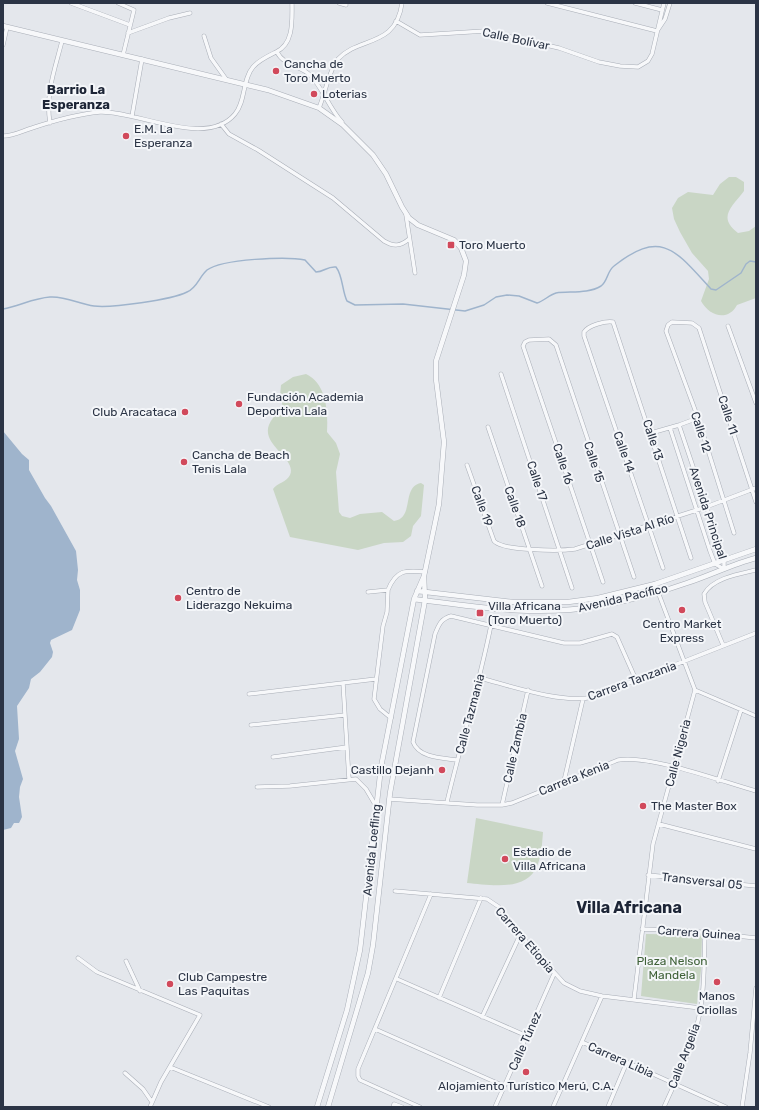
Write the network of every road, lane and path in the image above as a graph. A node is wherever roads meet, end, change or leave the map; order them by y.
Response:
1 (71, 3) edge
2 (118, 3) edge
3 (292, 3) edge
4 (339, 3) edge
5 (402, 3) edge
6 (547, 3) edge
7 (635, 3) edge
8 (664, 3) edge
9 (670, 3) edge
10 (346, 5) dead end
11 (662, 10) junction
12 (190, 13) dead end
13 (396, 21) junction
14 (130, 25) junction
15 (5, 27) edge
16 (657, 31) junction
17 (128, 33) junction
18 (204, 36) dead end
19 (62, 41) junction
20 (3, 45) edge
21 (277, 52) junction
22 (123, 55) junction
23 (142, 60) junction
24 (226, 79) junction
25 (246, 84) junction
26 (324, 95) junction
27 (319, 108) junction
28 (132, 116) junction
29 (50, 123) junction
30 (220, 124) junction
31 (349, 130) junction
32 (3, 136) edge
33 (406, 215) junction
34 (409, 239) junction
35 (415, 273) dead end
36 (613, 322) joint
37 (728, 326) dead end
38 (666, 331) joint
39 (556, 345) joint
40 (501, 374) dead end
41 (756, 403) edge
42 (698, 418) junction
43 (679, 425) junction
44 (488, 427) dead end
45 (670, 428) junction
46 (651, 433) junction
47 (467, 465) dead end
48 (754, 489) edge
49 (723, 501) junction
50 (756, 502) edge
51 (706, 508) junction
52 (696, 510) junction
53 (677, 516) junction
54 (649, 525) junction
55 (734, 533) dead end
56 (619, 535) junction
57 (590, 544) junction
58 (500, 545) joint
59 (529, 549) junction
60 (756, 549) edge
61 (559, 551) junction
62 (691, 558) dead end
63 (756, 558) edge
64 (724, 559) junction
65 (715, 564) junction
66 (663, 568) dead end
67 (724, 569) junction
68 (756, 570) edge
69 (425, 574) junction
70 (634, 577) dead end
71 (603, 582) dead end
72 (654, 584) junction
73 (542, 586) dead end
74 (572, 588) dead end
75 (388, 590) junction
76 (417, 590) junction
77 (426, 591) junction
78 (368, 592) dead end
79 (658, 592) junction
80 (414, 599) junction
81 (426, 600) junction
82 (490, 625) junction
83 (756, 633) edge
84 (723, 645) junction
85 (685, 662) junction
86 (480, 678) junction
87 (376, 679) junction
88 (636, 680) junction
89 (343, 683) junction
90 (528, 690) junction
91 (695, 690) junction
92 (249, 694) dead end
93 (583, 699) junction
94 (741, 710) junction
95 (345, 715) junction
96 (756, 716) edge
97 (391, 718) junction
98 (251, 725) dead end
99 (347, 748) junction
100 (273, 757) dead end
101 (457, 760) junction
102 (674, 768) junction
103 (349, 779) junction
104 (564, 781) junction
105 (718, 781) junction
106 (257, 787) dead end
107 (756, 791) edge
108 (389, 799) junction
109 (447, 802) junction
110 (502, 805) junction
111 (377, 807) junction
112 (659, 824) junction
113 (756, 849) edge
114 (648, 875) junction
115 (756, 886) edge
116 (395, 891) dead end
117 (431, 894) junction
118 (481, 898) junction
119 (642, 929) junction
120 (705, 933) junction
121 (520, 936) junction
122 (756, 938) edge
123 (78, 958) dead end
124 (126, 961) dead end
125 (554, 974) junction
126 (397, 979) junction
127 (756, 988) edge
128 (140, 991) junction
129 (602, 996) junction
130 (439, 998) junction
131 (634, 999) junction
132 (700, 1008) junction
133 (482, 1017) junction
134 (375, 1029) junction
135 (527, 1036) junction
136 (582, 1042) junction
137 (750, 1053) junction
138 (756, 1053) edge
139 (628, 1062) junction
140 (170, 1067) junction
141 (125, 1073) dead end
142 (675, 1083) junction
143 (504, 1086) junction
144 (152, 1102) junction
145 (150, 1107) edge
146 (269, 1107) edge
147 (316, 1107) edge
148 (328, 1107) edge
149 (393, 1107) edge
150 (402, 1107) edge
151 (420, 1107) edge
152 (495, 1107) edge
153 (553, 1107) edge
154 (608, 1107) edge
155 (664, 1107) edge
156 (726, 1107) edge
157 (742, 1107) edge

1 - 14 street
2 - 14 street
3 - 21 street
4 - 10 street
5 - 13 street
6 - 16 street
7 - 11 street
8 - 11 street
9 - 16 street
11 - 16 street
12 - 17 street
13 - 16 street, Calle Bolívar
13 - 26 street
14 - 17 street
15 - 19 street
15 - 20 street
17 - 22 street
18 - 24 street
19 - 22 street
19 - 29 street
21 - 25 street
21 - 26 street
22 - 23 street
23 - 24 street
23 - 28 street
24 - 25 street
25 - 27 street
25 - 30 street
26 - 27 street
26 - 31 street
27 - 31 street
28 - 29 street
28 - 30 street
29 - 32 street
30 - 34 street
31 - 33 street
33 - 34 street
33 - 69 street
34 - 35 street
36 - 46 street, Calle 13
36 - 54 street, Calle 14
37 - 41 street
38 - 42 street, Calle 12
38 - 48 street, Calle 11
39 - 56 street, Calle 15
39 - 57 street, Calle 16
40 - 61 street, Calle 17
42 - 43 street
42 - 49 street, Calle 12
43 - 45 street
43 - 51 street, Avenida Principal
44 - 59 street, Calle 18
45 - 46 street
45 - 52 street, Avenida Principal
46 - 53 street, Calle 13
47 - 58 street, Calle 19
48 - 49 street, Calle Vista Al Río
48 - 50 street, Calle 11
49 - 51 street, Calle Vista Al Río
49 - 55 street, Calle 12
51 - 52 street, Calle Vista Al Río
51 - 64 street, Avenida Principal
52 - 53 street, Calle Vista Al Río
52 - 65 street, Avenida Principal
53 - 54 street, Calle Vista Al Río
53 - 62 street, Calle 13
54 - 56 street, Calle Vista Al Río
54 - 66 street, Calle 14
56 - 57 street, Calle Vista Al Río
56 - 70 street, Calle 15
57 - 61 street, Calle Vista Al Río
57 - 71 street, Calle 16
58 - 59 street, Calle Vista Al Río
59 - 61 street, Calle Vista Al Río
59 - 73 street, Calle 18
60 - 64 street, Avenida Pacífico
61 - 74 street, Calle 17
63 - 67 street, Avenida Pacífico
64 - 65 street, Avenida Pacífico
64 - 67 street, Avenida Principal
65 - 67 street, Avenida Principal
65 - 72 street, Avenida Pacífico
67 - 79 street, Avenida Pacífico
68 - 84 street
69 - 75 street
69 - 76 street, Avenida Loefling
69 - 77 street, Avenida Loefling
72 - 77 street, Avenida Pacífico
72 - 79 street
75 - 78 street
75 - 87 street
76 - 77 street, Avenida Pacífico
76 - 80 street, Avenida Loefling
77 - 81 street, Avenida Loefling
79 - 81 street, Avenida Pacífico
79 - 85 street
80 - 81 street, Avenida Pacífico
80 - 97 street, Avenida Loefling
81 - 108 street, Avenida Loefling
82 - 86 street, Calle Tazmania
82 - 88 street
82 - 101 street
83 - 84 street, Carrera Tanzania
84 - 85 street, Carrera Tanzania
85 - 88 street, Carrera Tanzania
85 - 91 street
86 - 90 street, Carrera Tanzania
86 - 101 street, Calle Tazmania
87 - 89 street
87 - 97 street
88 - 93 street, Carrera Tanzania
89 - 92 street
89 - 95 street
90 - 93 street, Carrera Tanzania
90 - 110 street, Calle Zambia
91 - 94 street
91 - 102 street, Calle Nigeria
93 - 104 street
94 - 96 street
94 - 105 street
95 - 98 street
95 - 99 street
97 - 111 street, Avenida Loefling
99 - 100 street
99 - 103 street
101 - 109 street, Calle Tazmania
102 - 104 street, Carrera Kenia
102 - 105 street, Carrera Kenia
102 - 112 street, Calle Nigeria
103 - 106 street
103 - 111 street
104 - 110 street, Carrera Kenia
105 - 107 street, Carrera Kenia
108 - 109 street, Carrera Kenia
108 - 148 street, Avenida Loefling
109 - 110 street, Carrera Kenia
111 - 147 street, Avenida Loefling
112 - 113 street
112 - 114 street, Calle Nigeria
114 - 115 street, Transversal 05
114 - 119 street, Calle Nigeria
116 - 117 street, Carrera Etiopia
117 - 118 street, Carrera Etiopia
117 - 126 street
118 - 121 street, Carrera Etiopia
118 - 130 street
119 - 120 street, Carrera Guinea
119 - 131 street, Calle Nigeria
120 - 122 street, Carrera Guinea
120 - 132 street, Calle Argelia
121 - 125 street, Carrera Etiopia
121 - 133 street
123 - 128 street
124 - 128 street
125 - 129 street, Carrera Etiopia
125 - 135 street, Calle Túnez
126 - 130 street
126 - 134 street
127 - 137 street
128 - 140 street
129 - 131 street, Carrera Etiopia
129 - 136 street
130 - 133 street
131 - 132 street, Carrera Etiopia
132 - 142 street, Calle Argelia
133 - 135 street
134 - 143 street
134 - 151 street
135 - 143 street, Calle Túnez
136 - 139 street, Carrera Libia
136 - 153 street
137 - 138 street
137 - 157 street
139 - 142 street, Carrera Libia
139 - 154 street
140 - 144 street
140 - 146 street
141 - 144 street
142 - 155 street, Calle Argelia
142 - 156 street, Carrera Libia
143 - 152 street, Calle Túnez
144 - 145 street
149 - 150 street

